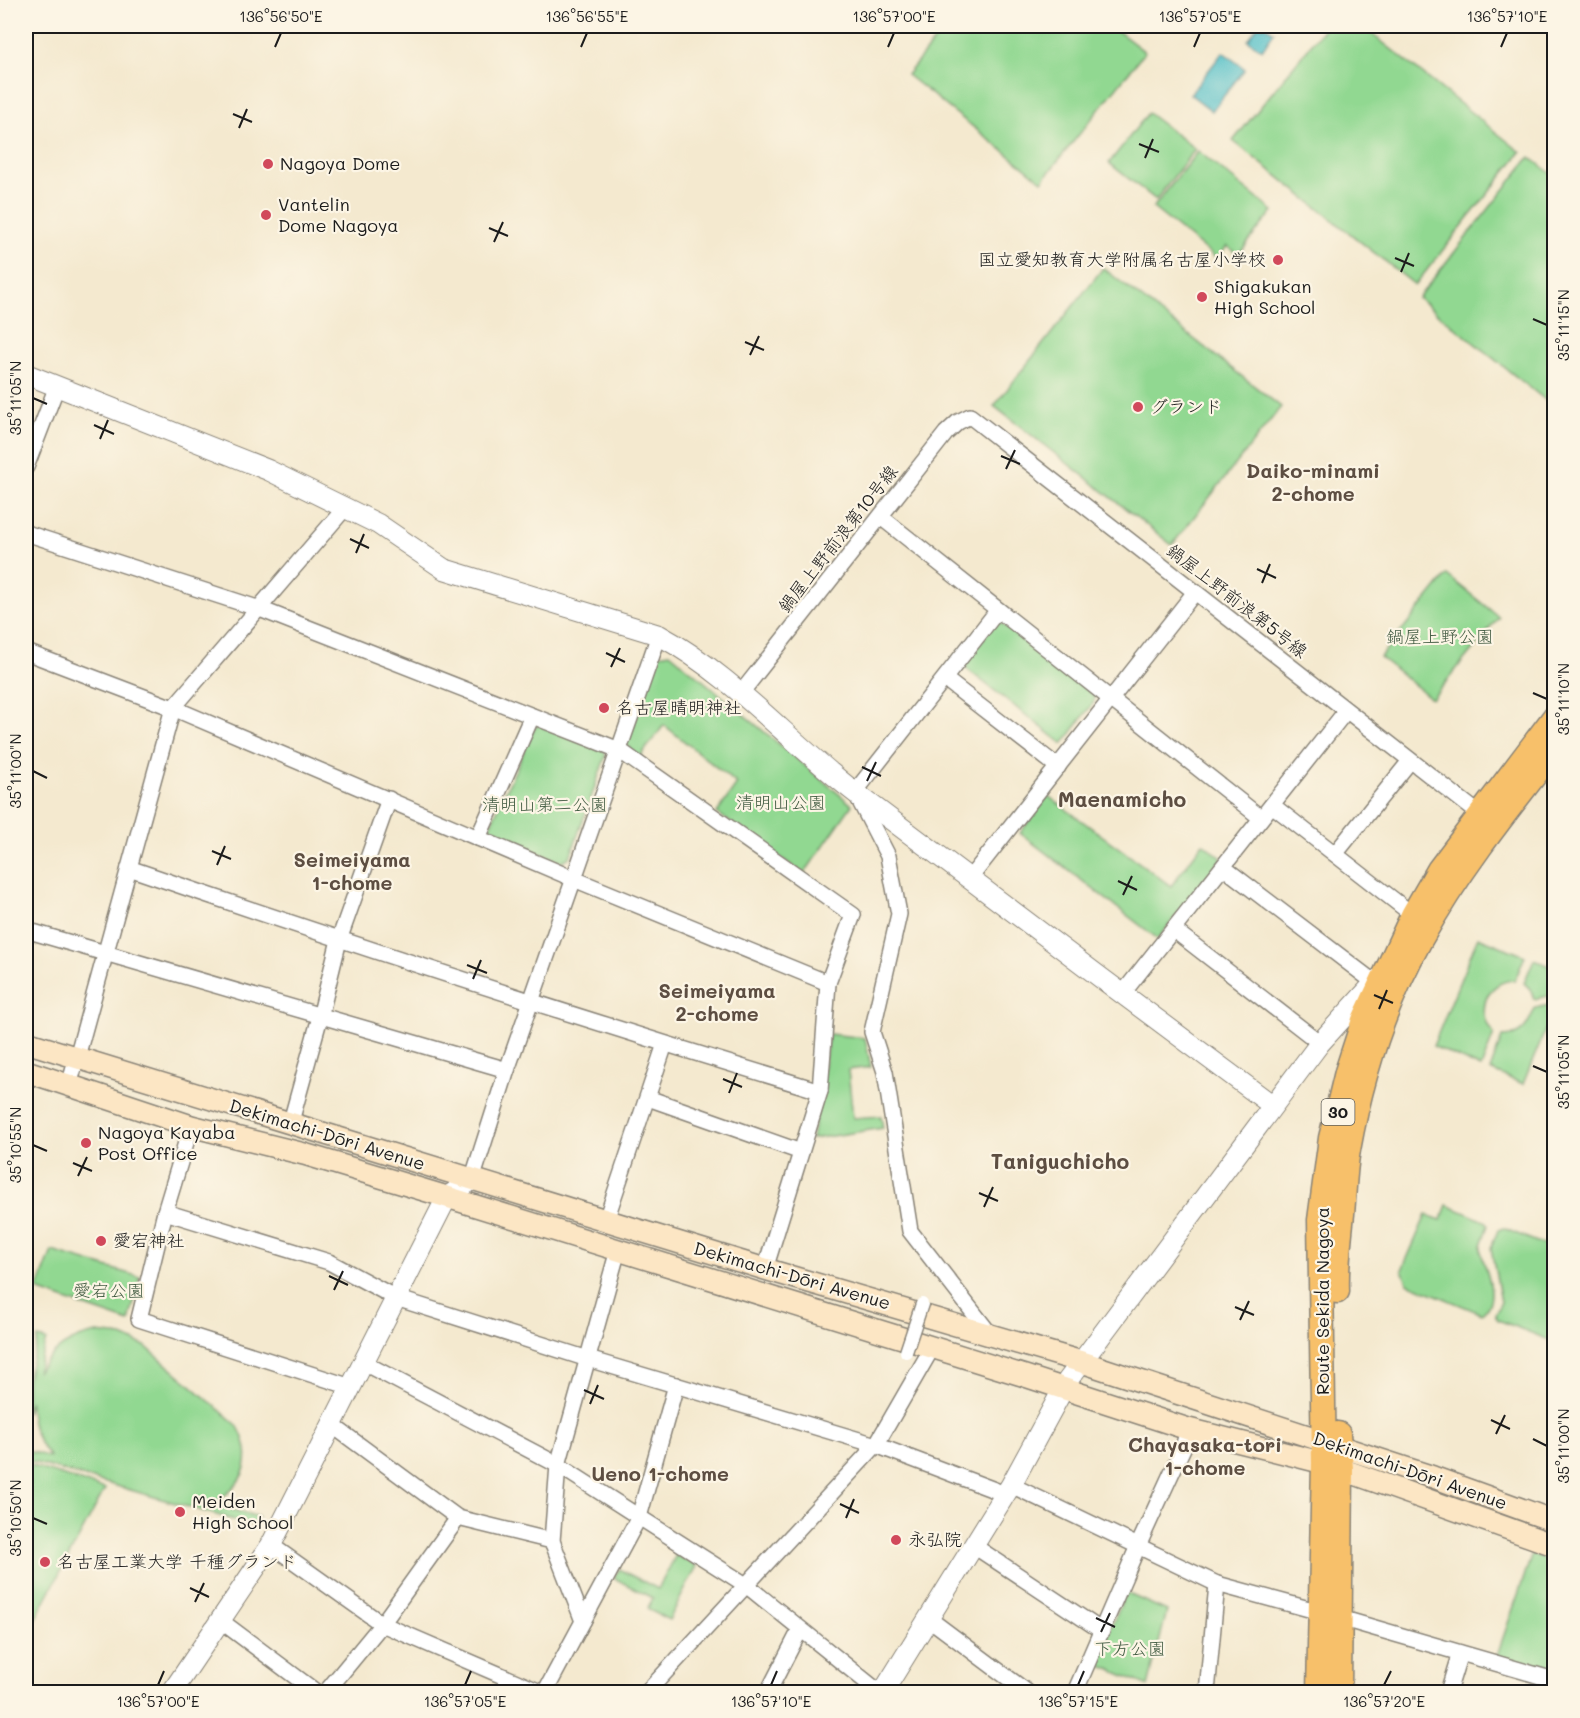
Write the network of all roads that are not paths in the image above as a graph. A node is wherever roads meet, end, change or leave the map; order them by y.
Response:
1 (26, 374) edge
2 (57, 386) junction
3 (970, 416) joint
4 (26, 467) edge
5 (345, 508) junction
6 (880, 517) junction
7 (26, 533) edge
8 (1195, 592) junction
9 (260, 609) junction
10 (998, 610) junction
11 (659, 635) junction
12 (26, 652) edge
13 (945, 679) junction
14 (741, 693) junction
15 (1111, 699) junction
16 (173, 708) junction
17 (1346, 711) junction
18 (532, 716) junction
19 (1554, 718) edge
20 (619, 750) junction
21 (1554, 750) edge
22 (1410, 761) junction
23 (1058, 767) junction
24 (855, 792) junction
25 (389, 799) junction
26 (1272, 805) junction
27 (1261, 818) junction
28 (1487, 821) junction
29 (478, 838) junction
30 (1335, 854) junction
31 (1223, 867) junction
32 (129, 868) junction
33 (970, 878) junction
34 (574, 879) junction
35 (1413, 915) junction
36 (26, 930) edge
37 (1174, 930) junction
38 (339, 940) junction
39 (104, 954) junction
40 (1387, 978) junction
41 (828, 983) junction
42 (1123, 993) junction
43 (532, 1000) junction
44 (320, 1017) junction
45 (26, 1042) edge
46 (1320, 1043) junction
47 (665, 1044) junction
48 (78, 1058) junction
49 (507, 1070) junction
50 (26, 1071) edge
51 (69, 1086) junction
52 (819, 1091) junction
53 (648, 1098) junction
54 (1272, 1105) junction
55 (290, 1125) junction
56 (191, 1126) junction
57 (801, 1152) junction
58 (472, 1180) junction
59 (447, 1197) junction
60 (165, 1212) junction
61 (606, 1220) junction
62 (618, 1250) junction
63 (765, 1269) junction
64 (396, 1298) junction
65 (922, 1304) dead end
66 (990, 1334) junction
67 (932, 1348) junction
68 (906, 1353) dead end
69 (588, 1359) junction
70 (1082, 1362) junction
71 (363, 1363) junction
72 (676, 1385) junction
73 (351, 1387) junction
74 (1063, 1389) junction
75 (332, 1425) junction
76 (1188, 1429) junction
77 (876, 1445) junction
78 (1332, 1455) junction
79 (558, 1465) junction
80 (1008, 1489) junction
81 (639, 1516) junction
82 (458, 1518) junction
83 (1554, 1521) edge
84 (552, 1541) junction
85 (271, 1545) junction
86 (1554, 1545) edge
87 (974, 1546) junction
88 (1138, 1546) junction
89 (1217, 1584) junction
90 (746, 1586) junction
91 (1330, 1615) junction
92 (928, 1617) junction
93 (221, 1621) junction
94 (583, 1621) junction
95 (382, 1624) junction
96 (800, 1630) junction
97 (1102, 1631) junction
98 (1460, 1653) junction
99 (1554, 1680) edge
100 (174, 1692) edge
101 (316, 1692) edge
102 (326, 1692) edge
103 (540, 1692) edge
104 (546, 1692) edge
105 (646, 1692) edge
106 (768, 1692) edge
107 (881, 1692) edge
108 (1027, 1692) edge
109 (1075, 1692) edge
110 (1208, 1692) edge
111 (1319, 1692) edge
112 (1339, 1692) edge
113 (1448, 1692) edge

1 - 2 street
2 - 4 street
2 - 5 street
3 - 6 street, 鍋屋上野前浪第10号線
3 - 8 street, 鍋屋上野前浪第5号線
5 - 9 street
5 - 11 street
6 - 10 street
6 - 14 street, 鍋屋上野前浪第10号線
7 - 9 street
8 - 15 street
8 - 17 street, 鍋屋上野前浪第5号線
9 - 16 street
9 - 18 street
10 - 13 street
10 - 15 street
11 - 14 street
11 - 20 street
12 - 16 street
13 - 23 street
13 - 24 street
14 - 24 street
15 - 23 street
15 - 27 street
16 - 25 street
16 - 32 street
17 - 22 street, 鍋屋上野前浪第5号線
17 - 26 street
18 - 20 street
18 - 29 street
19 - 28 main road, Route Sekida Nagoya / 30
20 - 34 street
20 - 41 street
21 - 28 main road, Route Sekida Nagoya / 30
22 - 28 street, 鍋屋上野前浪第5号線
22 - 30 street
23 - 33 street
24 - 33 street
24 - 66 street
25 - 29 street
25 - 38 street
26 - 27 street
26 - 30 street
27 - 31 street
28 - 35 main road, Route Sekida Nagoya / 30
28 - 40 main road, Route Sekida Nagoya / 30
29 - 34 street
30 - 35 street
31 - 37 street
31 - 40 street
32 - 38 street
32 - 39 street
33 - 42 street
34 - 41 street
34 - 43 street
35 - 40 main road, Route Sekida Nagoya / 30
36 - 39 street
37 - 42 street
37 - 46 street
38 - 43 street
38 - 44 street
39 - 44 street
39 - 48 street
40 - 46 street
40 - 78 main road, Route Sekida Nagoya / 30
41 - 52 street
42 - 54 street
43 - 47 street
43 - 49 street
44 - 49 street
44 - 55 street
45 - 48 main road, Dekimachi-Dōri Avenue
46 - 54 street
47 - 52 street
47 - 53 street
48 - 51 street
48 - 55 main road, Dekimachi-Dōri Avenue
49 - 58 street
50 - 51 main road, Dekimachi-Dōri Avenue
51 - 56 main road, Dekimachi-Dōri Avenue
52 - 57 street
53 - 57 street
53 - 61 street
54 - 70 street
55 - 58 main road, Dekimachi-Dōri Avenue
56 - 59 main road, Dekimachi-Dōri Avenue
56 - 60 street
57 - 63 street
58 - 59 street
58 - 61 main road, Dekimachi-Dōri Avenue
59 - 62 main road, Dekimachi-Dōri Avenue
59 - 64 street
60 - 64 street
60 - 73 street
61 - 63 main road, Dekimachi-Dōri Avenue
62 - 67 main road, Dekimachi-Dōri Avenue
62 - 69 street
63 - 66 main road, Dekimachi-Dōri Avenue
64 - 69 street
64 - 71 street
65 - 68 street, bridge
66 - 70 main road, Dekimachi-Dōri Avenue
67 - 74 main road, Dekimachi-Dōri Avenue
67 - 77 street
69 - 72 street
69 - 79 street
70 - 74 street
70 - 78 main road, Dekimachi-Dōri Avenue
71 - 73 street
71 - 79 street
72 - 77 street
72 - 81 street
73 - 75 street
74 - 76 main road, Dekimachi-Dōri Avenue
74 - 80 street
75 - 82 street
75 - 85 street
76 - 78 main road, Dekimachi-Dōri Avenue
76 - 88 street
77 - 80 street
77 - 90 street
78 - 83 main road, Dekimachi-Dōri Avenue
78 - 86 main road, Dekimachi-Dōri Avenue
78 - 91 main road, Route Sekida Nagoya / 30
79 - 81 street
79 - 84 street
80 - 87 street
80 - 88 street
81 - 90 street
81 - 94 street
82 - 84 street
82 - 95 street
84 - 94 street
85 - 93 street
85 - 95 street
87 - 92 street
87 - 97 street
88 - 89 street
88 - 97 street
89 - 91 street
89 - 110 street
90 - 96 street
90 - 105 street
91 - 98 street
91 - 111 main road, Route Sekida Nagoya / 30
91 - 112 main road, Route Sekida Nagoya / 30
92 - 107 street
92 - 108 street
93 - 100 street
93 - 101 street
94 - 104 street
95 - 102 street
95 - 103 street
96 - 106 street
96 - 107 street
97 - 109 street
98 - 99 street
98 - 113 street

